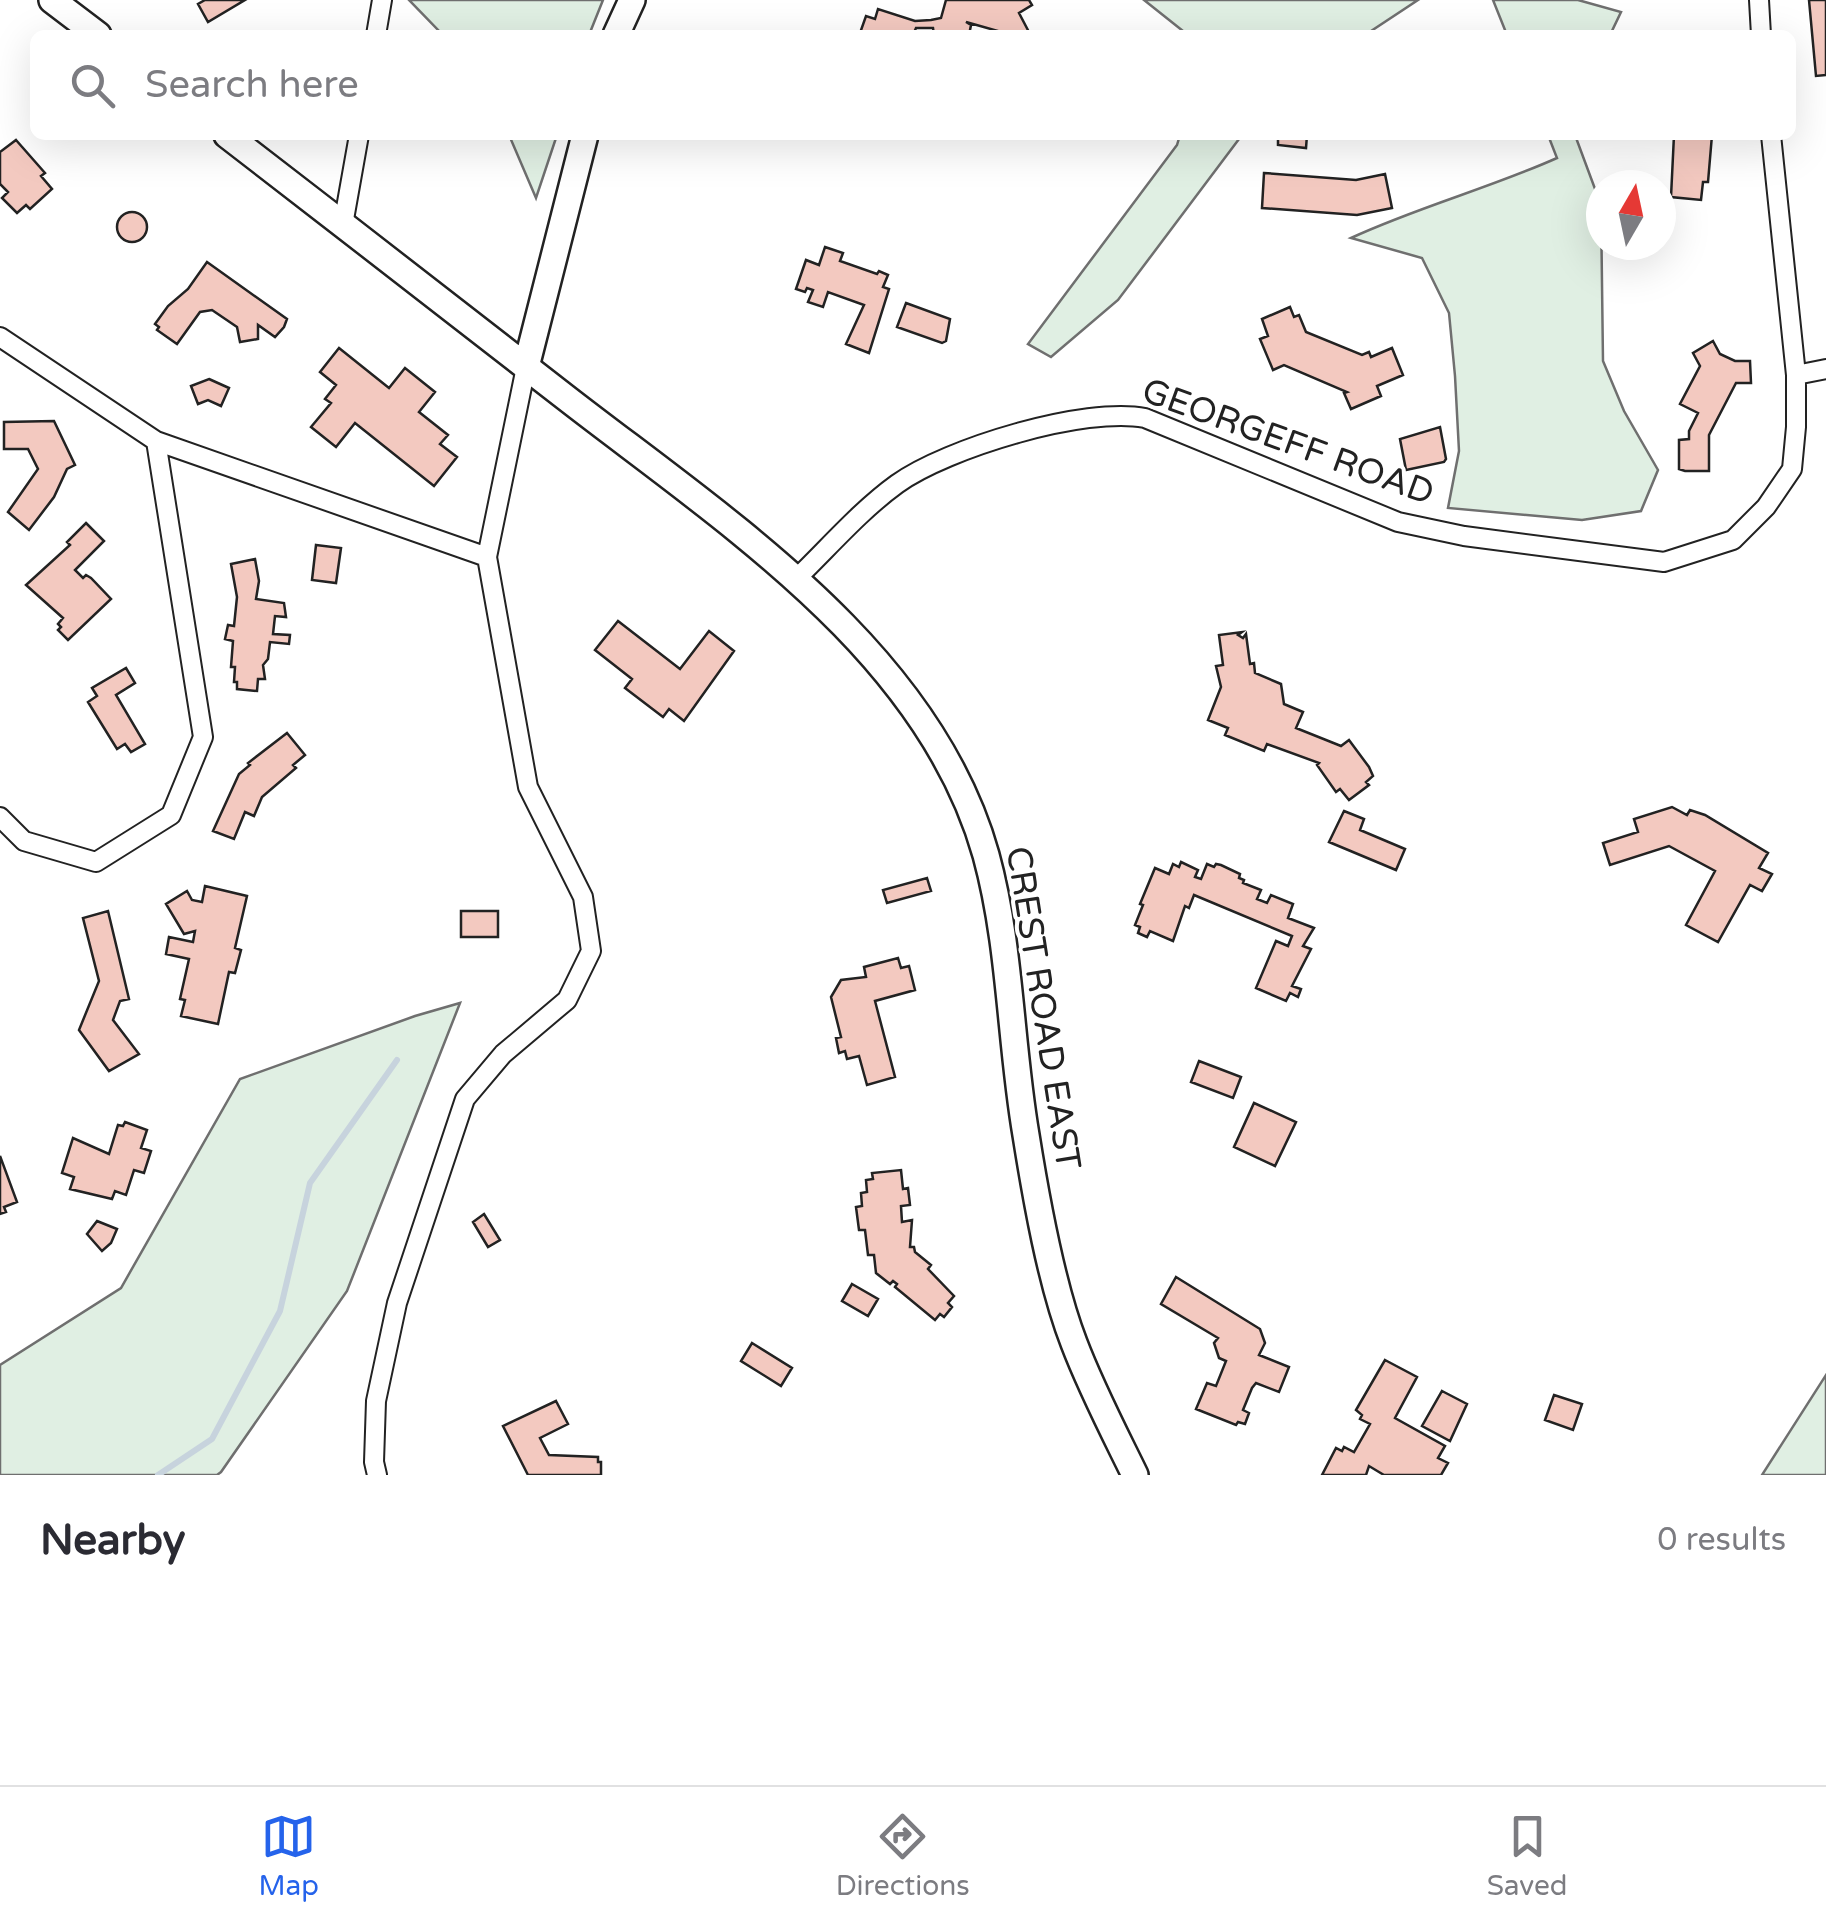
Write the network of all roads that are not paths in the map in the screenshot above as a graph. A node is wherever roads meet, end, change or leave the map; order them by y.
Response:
1 (52, 0) edge
2 (382, 0) edge
3 (632, 0) edge
4 (1759, 0) edge
5 (91, 30) edge
6 (377, 30) edge
7 (618, 30) edge
8 (1761, 30) edge
9 (234, 140) edge
10 (358, 140) edge
11 (584, 140) edge
12 (1772, 140) edge
13 (343, 224) junction
14 (0, 337) edge
15 (526, 367) junction
16 (1826, 369) edge
17 (1796, 375) junction
18 (156, 441) junction
19 (487, 557) junction
20 (797, 578) junction
21 (0, 817) edge
22 (377, 1475) edge
23 (1135, 1475) edge

1 - 5 street
2 - 6 street
3 - 7 street
4 - 8 street
9 - 13 street, CREST ROAD EAST
10 - 13 street
11 - 15 street
12 - 17 street, GEORGEFF ROAD
13 - 15 street, CREST ROAD EAST
14 - 18 street
15 - 19 street
15 - 20 street, CREST ROAD EAST
16 - 17 street
17 - 20 street, GEORGEFF ROAD
18 - 19 street
18 - 21 street
19 - 22 street
20 - 23 street, CREST ROAD EAST

